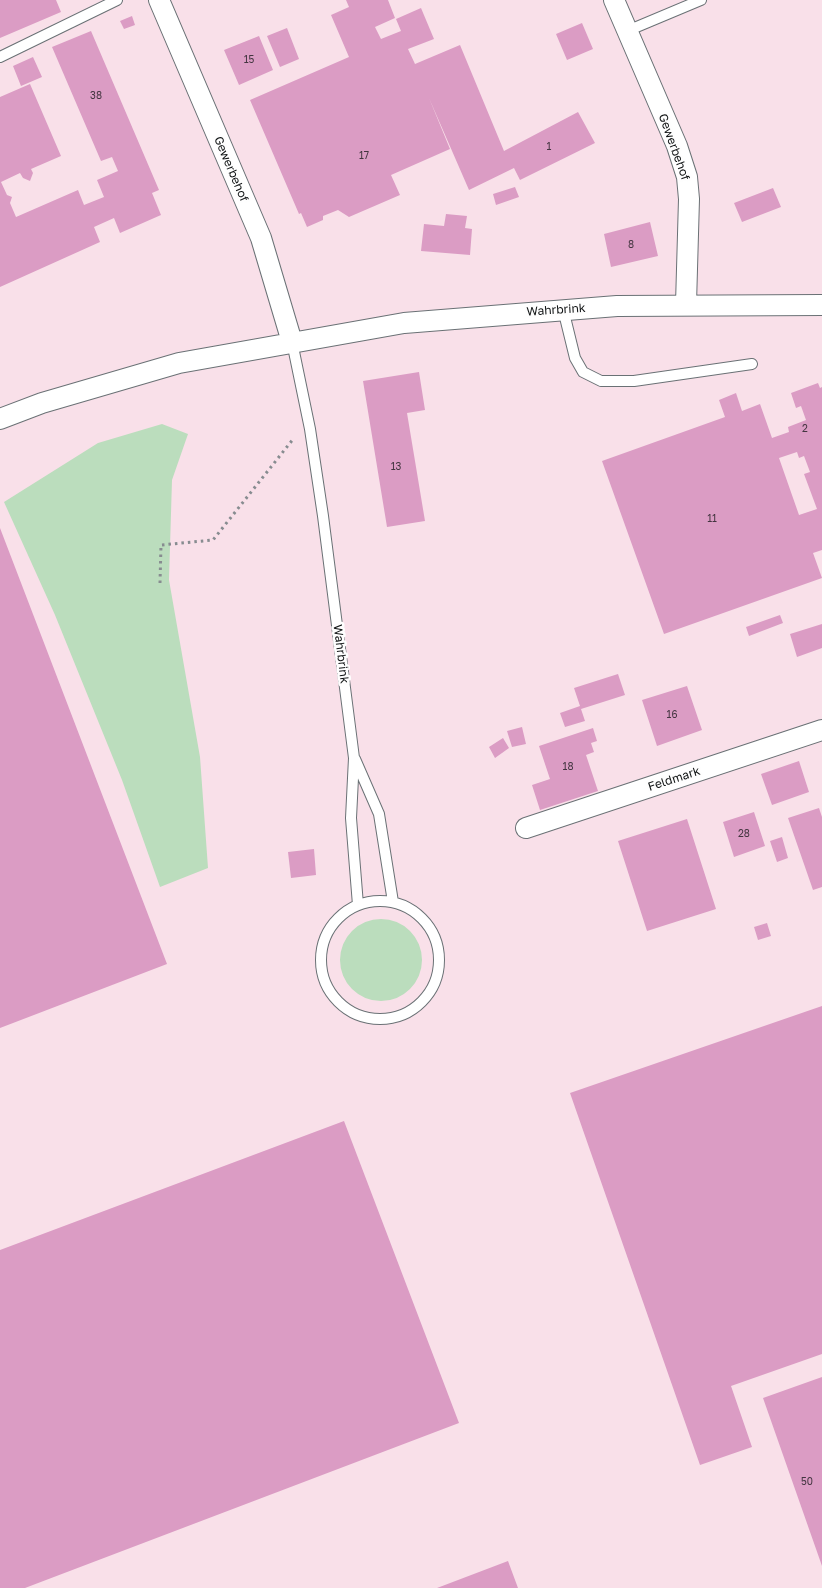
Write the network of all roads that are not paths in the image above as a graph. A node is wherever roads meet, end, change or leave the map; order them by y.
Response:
1 (117, 0) edge
2 (159, 0) edge
3 (614, 0) edge
4 (701, 0) edge
5 (627, 31) junction
6 (0, 57) edge
7 (686, 304) junction
8 (822, 305) edge
9 (563, 309) junction
10 (292, 342) junction
11 (752, 364) dead end
12 (0, 419) edge
13 (822, 730) edge
14 (354, 758) junction
15 (526, 828) dead end
16 (393, 902) junction
17 (358, 905) junction

1 - 6 lane
2 - 10 street, Gewerbehof
3 - 5 street, Gewerbehof
4 - 5 lane
5 - 7 street, Gewerbehof
7 - 8 street, Wahrbrink
7 - 9 street, Wahrbrink
9 - 10 street, Wahrbrink
9 - 11 lane
10 - 12 street, Wahrbrink
10 - 14 lane, Wahrbrink
13 - 15 street, Feldmark
14 - 16 lane, Wahrbrink
14 - 17 lane, Wahrbrink
16 - 17 lane
16 - 17 lane

